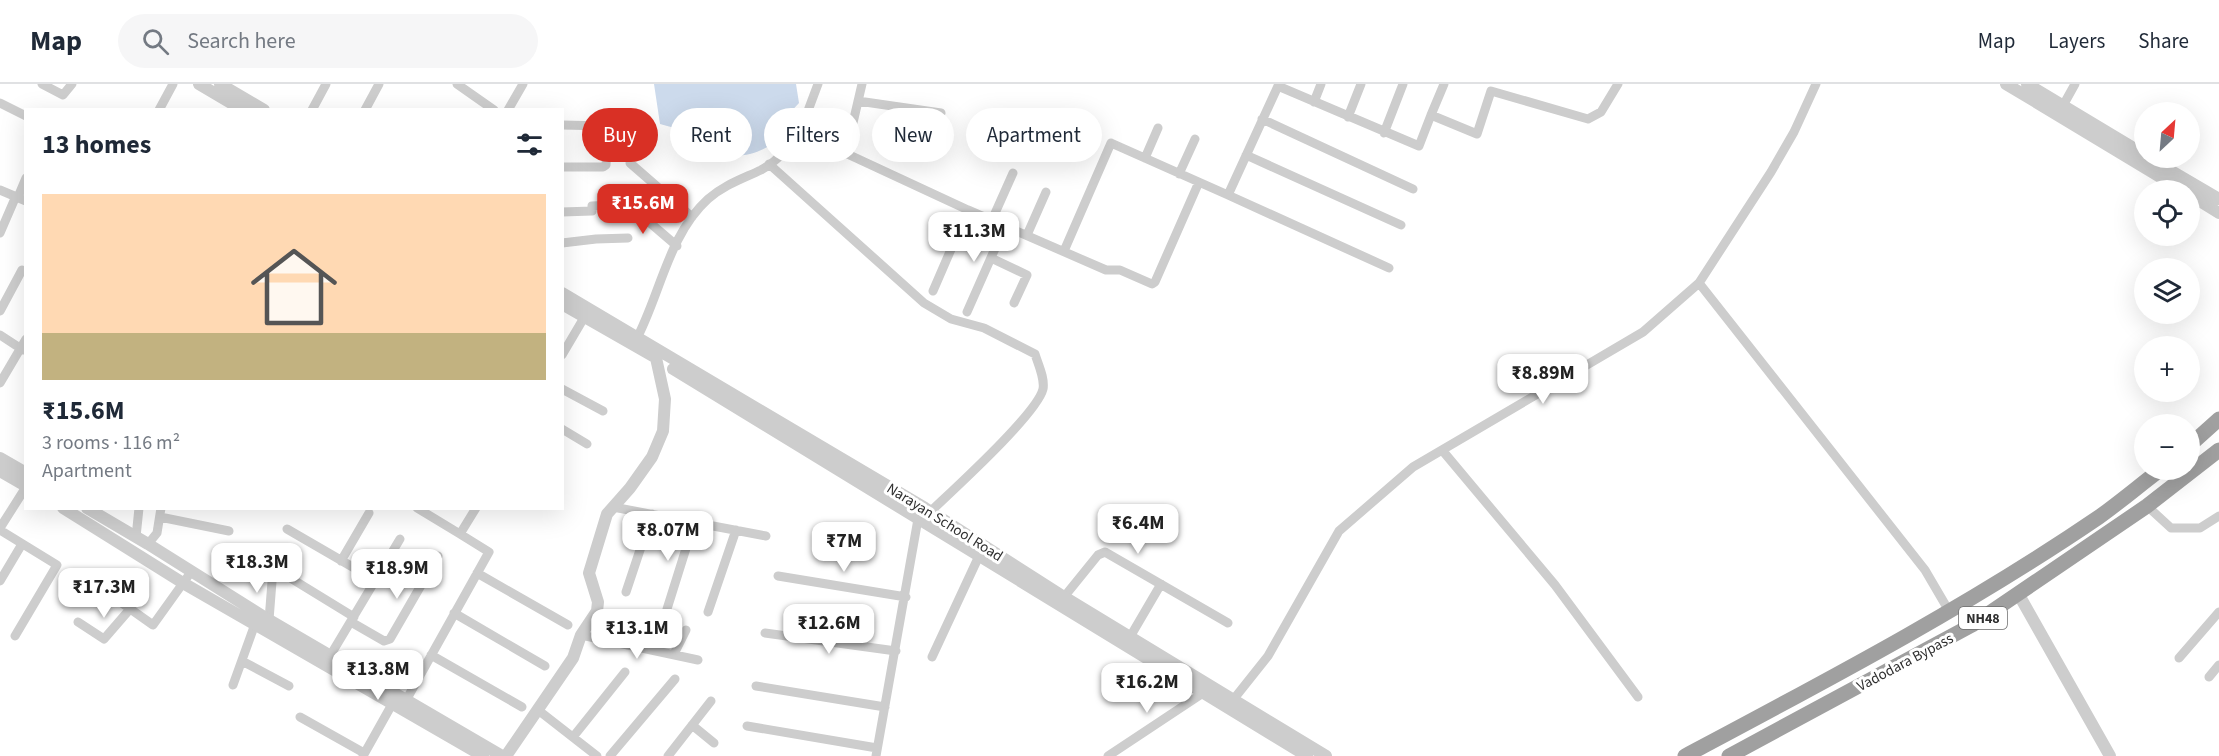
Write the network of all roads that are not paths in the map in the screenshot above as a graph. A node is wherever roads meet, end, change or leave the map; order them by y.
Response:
1 (42, 84) edge
2 (72, 84) edge
3 (173, 84) edge
4 (199, 84) edge
5 (220, 84) edge
6 (326, 84) edge
7 (379, 84) edge
8 (457, 84) edge
9 (523, 84) edge
10 (818, 84) edge
11 (862, 84) edge
12 (1321, 84) edge
13 (1361, 84) edge
14 (1403, 84) edge
15 (1444, 84) edge
16 (1618, 84) edge
17 (1815, 84) edge
18 (2006, 84) edge
19 (2027, 84) edge
20 (2075, 84) edge
21 (1278, 85) edge
22 (858, 101) junction
23 (1314, 102) junction
24 (0, 103) edge
25 (160, 108) edge
26 (240, 108) edge
27 (259, 108) edge
28 (313, 108) edge
29 (366, 108) edge
30 (491, 108) edge
31 (509, 108) edge
32 (809, 108) edge
33 (856, 108) edge
34 (906, 108) edge
35 (2060, 111) junction
36 (24, 115) edge
37 (1431, 115) junction
38 (1348, 117) junction
39 (1262, 119) junction
40 (564, 125) edge
41 (1158, 128) dead end
42 (1384, 132) junction
43 (1195, 140) dead end
44 (2134, 149) edge
45 (1246, 155) junction
46 (1145, 158) junction
47 (860, 160) edge
48 (772, 162) edge
49 (630, 163) dead end
50 (769, 164) junction
51 (564, 167) edge
52 (2166, 168) edge
53 (1013, 173) dead end
54 (1179, 174) junction
55 (2167, 180) edge
56 (1199, 182) junction
57 (1413, 189) dead end
58 (0, 190) edge
59 (1046, 192) dead end
60 (1228, 195) junction
61 (20, 198) edge
62 (2219, 199) edge
63 (2200, 201) edge
64 (628, 204) dead end
65 (613, 205) dead end
66 (968, 210) junction
67 (564, 212) edge
68 (2219, 213) edge
69 (692, 217) junction
70 (992, 220) junction
71 (1401, 225) dead end
72 (1005, 226) junction
73 (0, 233) edge
74 (1027, 235) junction
75 (628, 238) dead end
76 (564, 243) edge
77 (677, 246) junction
78 (1064, 251) junction
79 (991, 258) junction
80 (1389, 268) dead end
81 (22, 270) dead end
82 (1699, 283) junction
83 (933, 291) dead end
84 (564, 293) edge
85 (1014, 303) dead end
86 (564, 305) edge
87 (0, 311) edge
88 (967, 312) dead end
89 (585, 316) junction
90 (0, 335) edge
91 (636, 341) junction
92 (23, 350) edge
93 (564, 352) edge
94 (656, 358) junction
95 (0, 383) edge
96 (564, 390) edge
97 (603, 411) dead end
98 (2219, 419) edge
99 (564, 430) edge
100 (2200, 436) edge
101 (587, 444) dead end
102 (1442, 450) junction
103 (2219, 450) edge
104 (0, 458) edge
105 (0, 471) edge
106 (24, 472) edge
107 (2147, 480) edge
108 (24, 485) edge
109 (24, 489) edge
110 (2147, 506) junction
111 (613, 507) junction
112 (66, 510) edge
113 (95, 510) edge
114 (139, 510) edge
115 (420, 510) edge
116 (475, 510) edge
117 (160, 513) edge
118 (369, 513) dead end
119 (925, 513) junction
120 (652, 514) junction
121 (2219, 516) edge
122 (694, 523) junction
123 (0, 529) edge
124 (287, 529) dead end
125 (736, 530) junction
126 (229, 531) dead end
127 (460, 534) junction
128 (766, 536) dead end
129 (136, 537) junction
130 (400, 539) dead end
131 (22, 543) junction
132 (148, 544) junction
133 (438, 556) dead end
134 (978, 556) junction
135 (341, 561) junction
136 (273, 569) dead end
137 (191, 572) junction
138 (477, 573) junction
139 (778, 576) dead end
140 (292, 579) dead end
141 (375, 580) junction
142 (0, 581) edge
143 (183, 583) junction
144 (1161, 584) junction
145 (105, 591) dead end
146 (626, 592) dead end
147 (2019, 595) junction
148 (906, 597) junction
149 (1064, 597) junction
150 (130, 609) junction
151 (668, 609) dead end
152 (1949, 611) junction
153 (708, 612) dead end
154 (2219, 612) edge
155 (454, 613) junction
156 (352, 619) junction
157 (269, 620) junction
158 (645, 621) dead end
159 (78, 622) dead end
160 (1228, 623) dead end
161 (255, 624) junction
162 (568, 625) dead end
163 (686, 630) dead end
164 (765, 633) dead end
165 (581, 635) junction
166 (15, 636) dead end
167 (1130, 637) junction
168 (635, 646) junction
169 (896, 651) junction
170 (674, 654) junction
171 (431, 655) junction
172 (932, 657) dead end
173 (2179, 658) dead end
174 (328, 660) junction
175 (698, 660) dead end
176 (242, 661) junction
177 (2219, 665) edge
178 (545, 666) dead end
179 (625, 672) dead end
180 (2209, 676) dead end
181 (675, 679) dead end
182 (233, 685) dead end
183 (289, 686) dead end
184 (756, 686) dead end
185 (1203, 693) junction
186 (1638, 697) dead end
187 (1233, 700) junction
188 (711, 701) dead end
189 (399, 702) junction
190 (522, 707) dead end
191 (885, 707) junction
192 (538, 710) junction
193 (300, 717) dead end
194 (692, 725) junction
195 (747, 726) dead end
196 (573, 737) junction
197 (714, 743) dead end
198 (877, 752) edge
199 (363, 755) edge
200 (483, 756) edge
201 (504, 756) edge
202 (597, 756) edge
203 (610, 756) edge
204 (668, 756) edge
205 (1107, 756) edge
206 (1307, 756) edge
207 (1326, 756) edge
208 (1685, 756) edge
209 (1729, 756) edge
210 (2110, 756) edge

1 - 2 street
3 - 25 street
4 - 26 street
5 - 27 street
6 - 28 street
7 - 29 street
8 - 30 street
9 - 31 street
10 - 32 street
11 - 22 street
12 - 23 street
13 - 38 street
14 - 42 street
15 - 37 street
16 - 37 street
17 - 82 street
18 - 35 street
19 - 35 street
20 - 35 street
21 - 23 street
21 - 39 street
22 - 33 street
22 - 34 street
23 - 38 street
24 - 36 street
35 - 44 street
35 - 55 street
37 - 42 street
38 - 42 street
39 - 45 street
39 - 57 street
40 - 51 street
41 - 46 street
43 - 54 street
45 - 60 street
45 - 71 street
46 - 54 street
46 - 78 street
47 - 66 street
48 - 50 street
49 - 69 street
50 - 69 street
50 - 119 street
52 - 62 street
53 - 70 street
54 - 56 street
56 - 60 street
56 - 78 street
58 - 61 street
59 - 74 street
60 - 80 street
61 - 73 street
63 - 68 street
64 - 77 street
65 - 67 street
66 - 70 street
66 - 83 street
69 - 77 street
70 - 72 street
72 - 74 street
72 - 79 street
74 - 78 street
75 - 76 street
77 - 91 street
79 - 85 street
79 - 88 street
81 - 87 street
82 - 102 street
82 - 152 street
84 - 91 street, Narayan School Road
86 - 89 street
89 - 91 street
89 - 93 street
90 - 92 street
91 - 94 street
91 - 119 street, Narayan School Road
92 - 95 street
94 - 111 street
94 - 119 street
96 - 97 street
98 - 100 highway
99 - 101 street
102 - 186 street
102 - 187 street
103 - 110 highway, Vadodara Bypass / NH48
104 - 106 street
105 - 108 street
107 - 152 highway, Vadodara Bypass / NH48
109 - 123 street
110 - 121 street
110 - 147 highway, Vadodara Bypass / NH48
111 - 120 street
111 - 165 street
112 - 143 street
113 - 129 street
114 - 129 street
115 - 127 street
116 - 127 street
117 - 126 street
117 - 132 street
118 - 135 street
119 - 134 street
119 - 148 street
119 - 149 street, Narayan School Road
120 - 122 street
120 - 146 street
122 - 125 street
122 - 151 street
123 - 131 street
124 - 135 street
125 - 128 street
125 - 153 street
127 - 138 street
129 - 132 street
130 - 141 street
131 - 142 street
131 - 166 street
132 - 137 street
133 - 156 street
134 - 172 street
134 - 185 street
135 - 141 street
136 - 157 street
137 - 143 street
137 - 157 street
138 - 155 street
138 - 162 street
139 - 148 street
140 - 156 street
141 - 156 street
143 - 150 street
143 - 161 street
144 - 149 street
144 - 160 street
144 - 167 street
145 - 150 street
147 - 209 highway, Vadodara Bypass / NH48
147 - 210 street
148 - 169 street
149 - 167 street, Narayan School Road
150 - 159 street
152 - 208 highway, Vadodara Bypass / NH48
154 - 173 street
155 - 171 street
155 - 178 street
156 - 174 street
157 - 174 street
158 - 168 street
161 - 174 street
161 - 176 street
163 - 170 street
164 - 169 street
165 - 168 street
165 - 192 street
167 - 187 street, Narayan School Road
168 - 170 street
169 - 191 street
170 - 175 street
171 - 189 street
171 - 190 street
174 - 189 street
176 - 182 street
176 - 183 street
177 - 180 street
179 - 196 street
181 - 203 street
184 - 191 street
185 - 205 street
185 - 206 street
187 - 207 street, Narayan School Road
188 - 194 street
189 - 199 street
189 - 200 street
189 - 201 street
191 - 198 street
192 - 196 street
192 - 201 street
193 - 199 street
194 - 197 street
194 - 204 street
195 - 198 street
196 - 202 street

